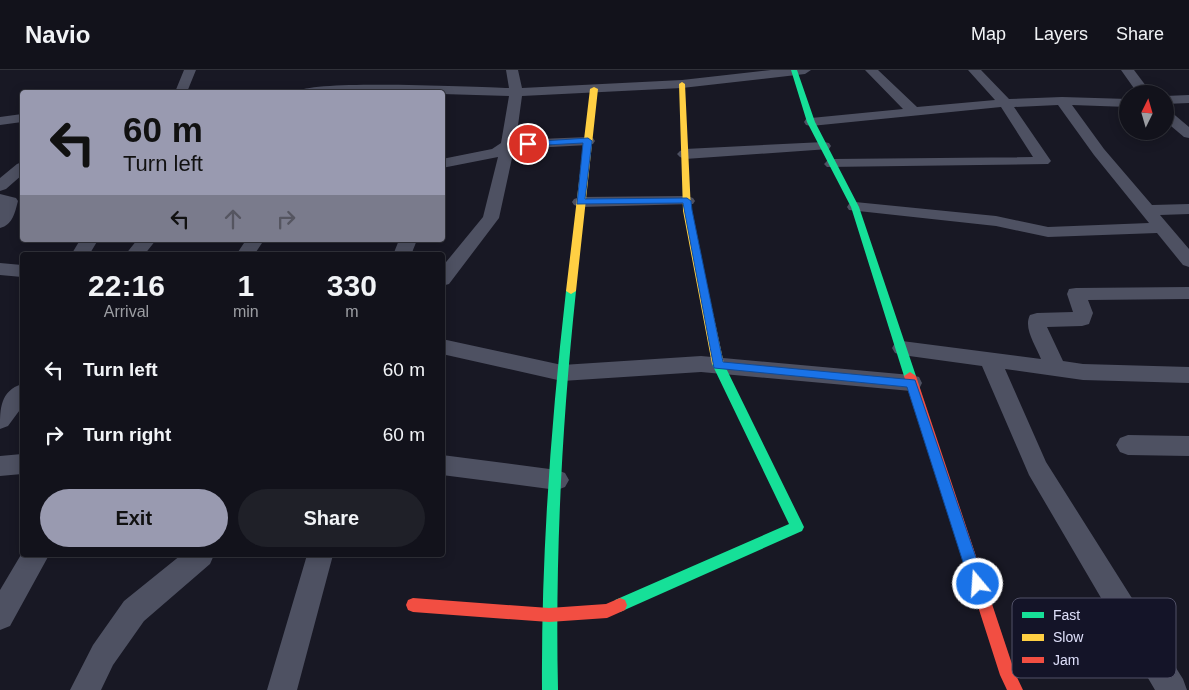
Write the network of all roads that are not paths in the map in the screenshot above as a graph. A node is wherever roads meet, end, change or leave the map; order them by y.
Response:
1 (190, 70) edge
2 (512, 70) edge
3 (630, 70) edge
4 (798, 70) edge
5 (871, 70) edge
6 (974, 70) edge
7 (1127, 70) edge
8 (725, 74) edge
9 (682, 84) junction
10 (1138, 85) edge
11 (404, 87) edge
12 (635, 87) junction
13 (594, 88) junction
14 (182, 90) edge
15 (361, 90) edge
16 (516, 92) junction
17 (1189, 99) edge
18 (1174, 100) edge
19 (1062, 101) junction
20 (1119, 102) edge
21 (1005, 103) junction
22 (915, 112) junction
23 (20, 118) edge
24 (0, 121) edge
25 (811, 122) junction
26 (1174, 122) edge
27 (1189, 134) edge
28 (588, 141) junction
29 (508, 145) junction
30 (824, 146) junction
31 (685, 154) junction
32 (445, 163) edge
33 (832, 164) junction
34 (20, 169) edge
35 (0, 186) edge
36 (0, 199) edge
37 (687, 201) junction
38 (580, 202) junction
39 (855, 207) junction
40 (1189, 209) edge
41 (1147, 210) junction
42 (0, 223) edge
43 (1162, 228) junction
44 (144, 242) edge
45 (136, 252) edge
46 (1189, 261) edge
47 (0, 269) edge
48 (20, 271) edge
49 (445, 276) edge
50 (1189, 293) edge
51 (445, 347) edge
52 (902, 348) junction
53 (990, 360) junction
54 (718, 366) junction
55 (1056, 369) junction
56 (562, 373) junction
57 (1189, 376) edge
58 (911, 383) junction
59 (20, 395) edge
60 (0, 420) edge
61 (1128, 445) dead end
62 (1189, 446) edge
63 (20, 464) edge
64 (0, 466) edge
65 (445, 466) edge
66 (557, 480) junction
67 (35, 557) edge
68 (199, 557) edge
69 (319, 557) edge
70 (1116, 598) edge
71 (413, 605) dead end
72 (549, 615) junction
73 (0, 616) edge
74 (1165, 678) edge
75 (85, 690) edge
76 (282, 690) edge
77 (550, 690) edge
78 (1015, 690) edge
79 (1172, 690) edge

1 - 14 street
2 - 16 street
3 - 12 street
4 - 8 street
4 - 25 street
5 - 22 street
6 - 21 street
7 - 10 street
8 - 9 street
9 - 12 street
9 - 31 street
11 - 15 street
11 - 16 street
12 - 13 street
13 - 16 street
13 - 28 street
16 - 29 street
17 - 18 street
19 - 20 street
19 - 21 street
19 - 41 street
21 - 22 street
21 - 33 street
22 - 25 street
23 - 24 street
25 - 30 street
26 - 27 street
28 - 29 street
28 - 38 street
29 - 32 street
29 - 49 street
30 - 31 street
30 - 33 street
31 - 37 street
33 - 39 street
34 - 35 street
36 - 42 street
37 - 38 street
37 - 54 street
38 - 56 street
39 - 43 street
39 - 52 street
40 - 41 street
41 - 43 street
43 - 46 street
44 - 45 street
47 - 48 street
50 - 55 street
51 - 56 street
52 - 53 street
52 - 58 street
53 - 55 street
53 - 70 street
54 - 56 street
54 - 58 street
54 - 72 street
55 - 57 street
56 - 66 street
58 - 78 street
59 - 60 street
61 - 62 street
63 - 64 street
65 - 66 street
66 - 72 street
67 - 73 street
68 - 75 street
69 - 76 street
71 - 72 street
72 - 77 street
74 - 79 street

